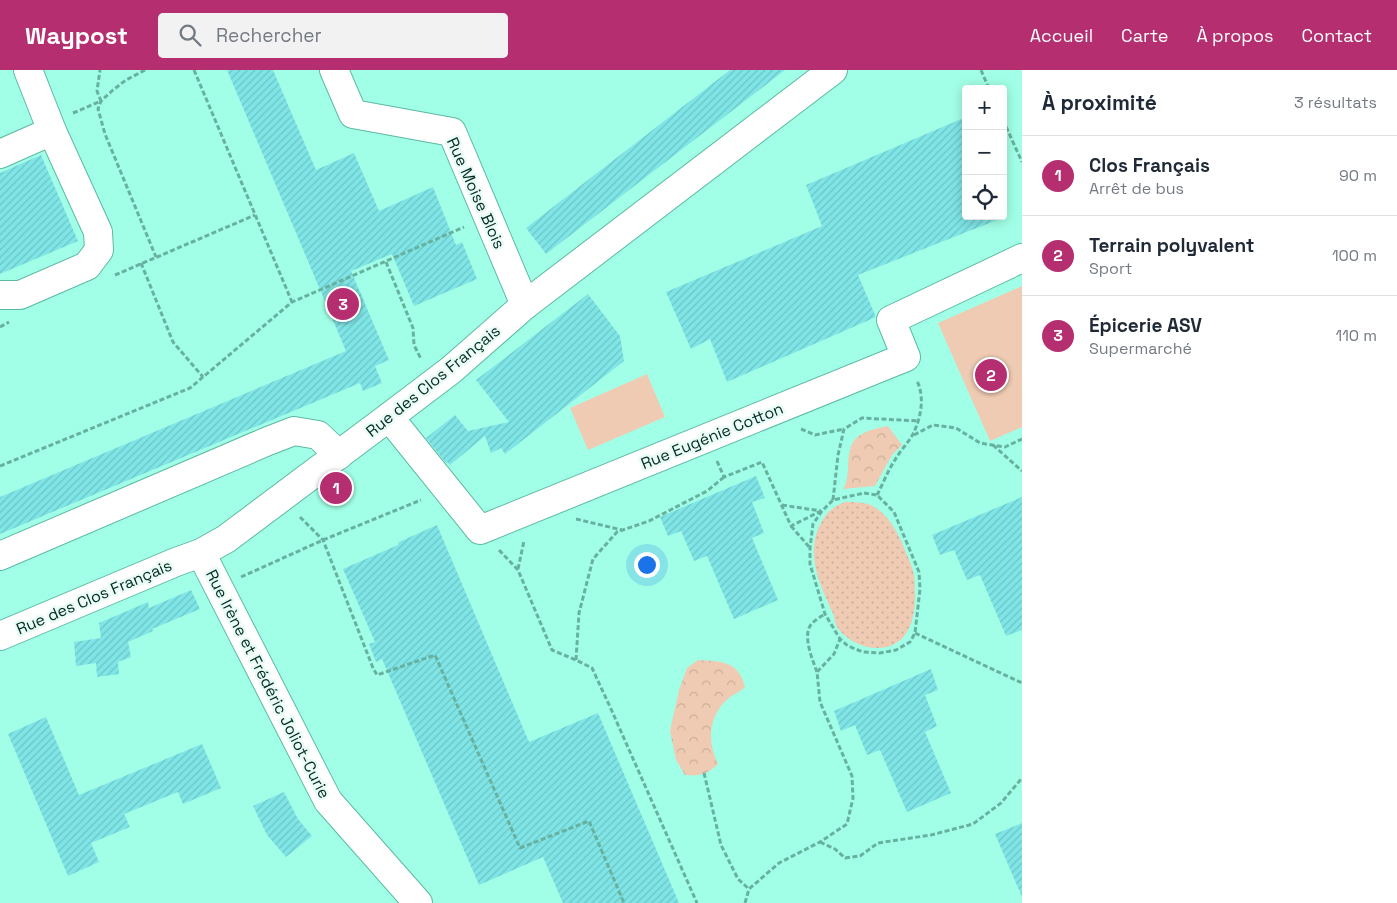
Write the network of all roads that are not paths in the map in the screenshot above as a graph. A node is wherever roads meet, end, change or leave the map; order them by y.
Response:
1 (28, 70) edge
2 (334, 70) edge
3 (833, 70) edge
4 (51, 127) junction
5 (0, 154) edge
6 (1022, 258) edge
7 (0, 295) edge
8 (525, 305) junction
9 (389, 417) junction
10 (339, 455) junction
11 (201, 553) junction
12 (0, 556) edge
13 (0, 636) edge
14 (418, 903) edge

1 - 4 street
2 - 8 street, Rue Moise Blois
3 - 8 street, Rue des Clos Français
4 - 5 street
4 - 7 street
6 - 9 street, Rue Eugénie Cotton
8 - 9 street, Rue des Clos Français
9 - 10 street, Rue des Clos Français
10 - 11 street, Rue des Clos Français
10 - 12 street
11 - 13 street, Rue des Clos Français
11 - 14 street, Rue Irène et Frédéric Joliot-Curie

